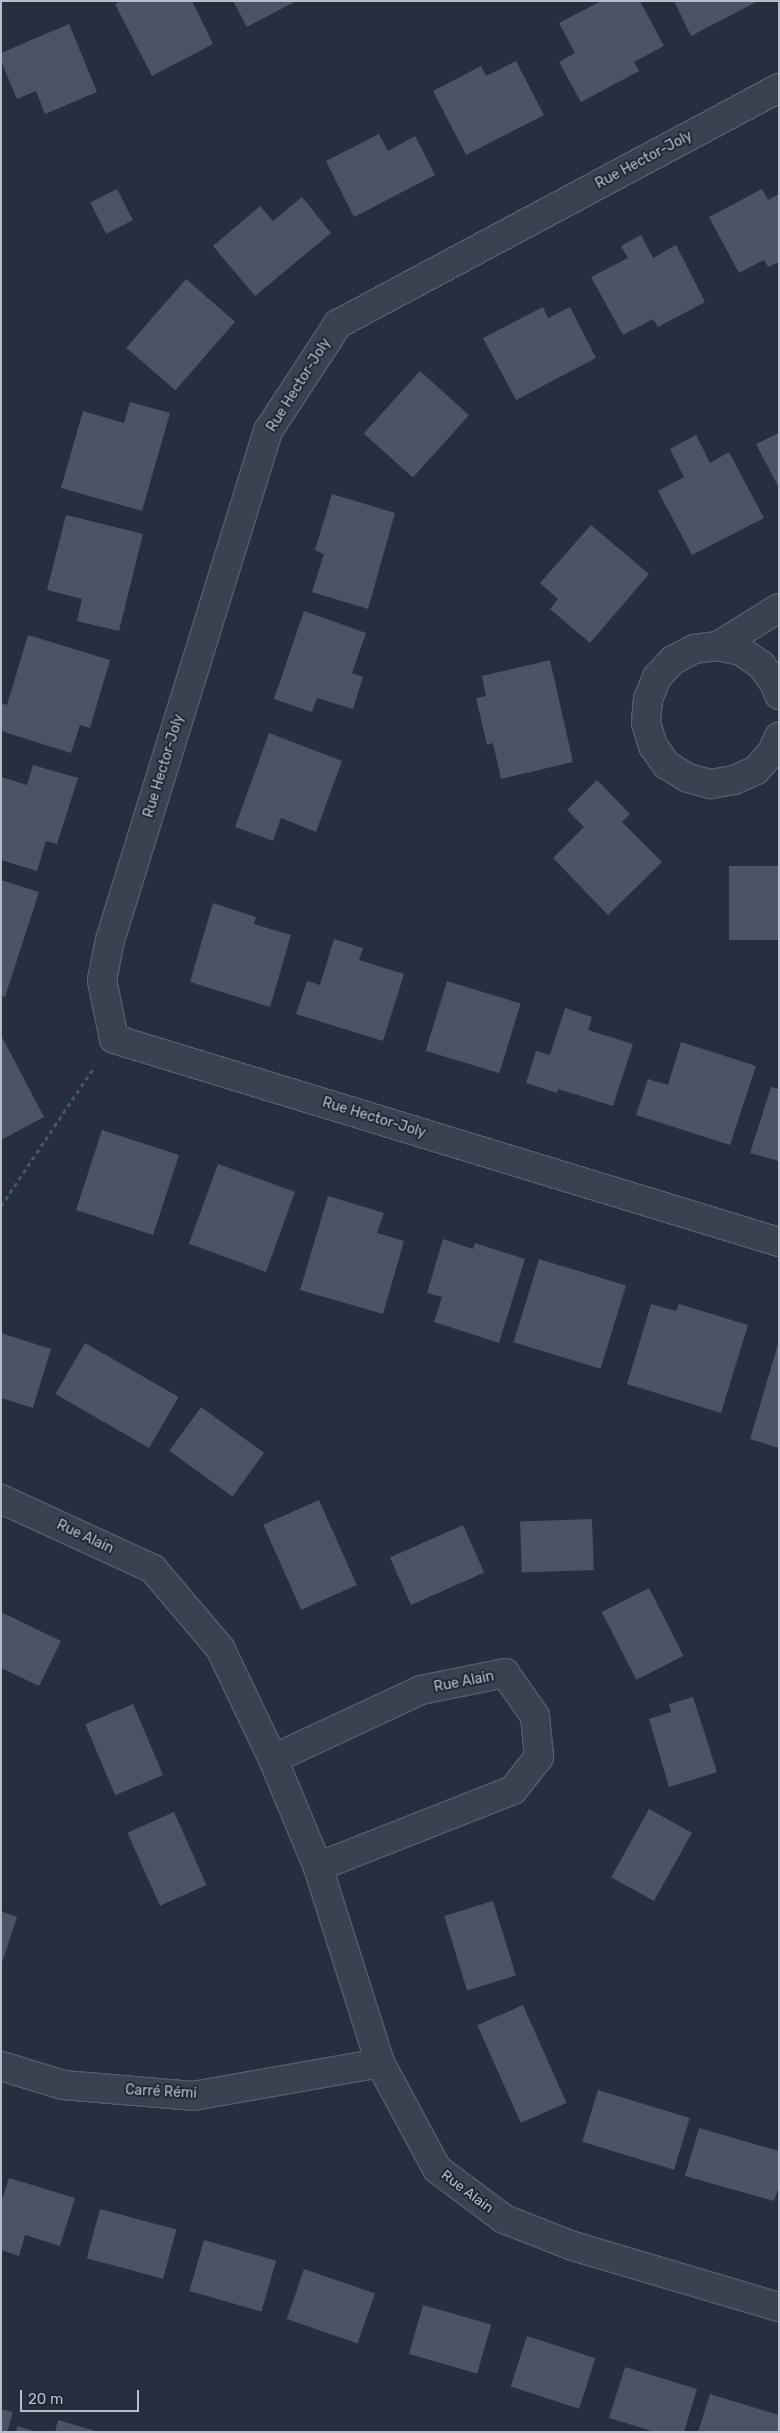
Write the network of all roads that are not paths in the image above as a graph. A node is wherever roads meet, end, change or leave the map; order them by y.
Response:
1 (779, 88) edge
2 (779, 608) edge
3 (718, 646) junction
4 (779, 695) edge
5 (779, 736) edge
6 (779, 1242) edge
7 (1, 1499) edge
8 (273, 1759) junction
9 (318, 1867) junction
10 (380, 2063) junction
11 (1, 2066) edge
12 (779, 2307) edge

1 - 6 street, Rue Hector-Joly
2 - 3 street
3 - 4 street
3 - 5 street
7 - 8 street, Rue Alain
8 - 9 street, Rue Alain
8 - 9 street, Rue Alain
9 - 10 street, Rue Alain
10 - 11 street, Carré Rémi
10 - 12 street, Rue Alain

